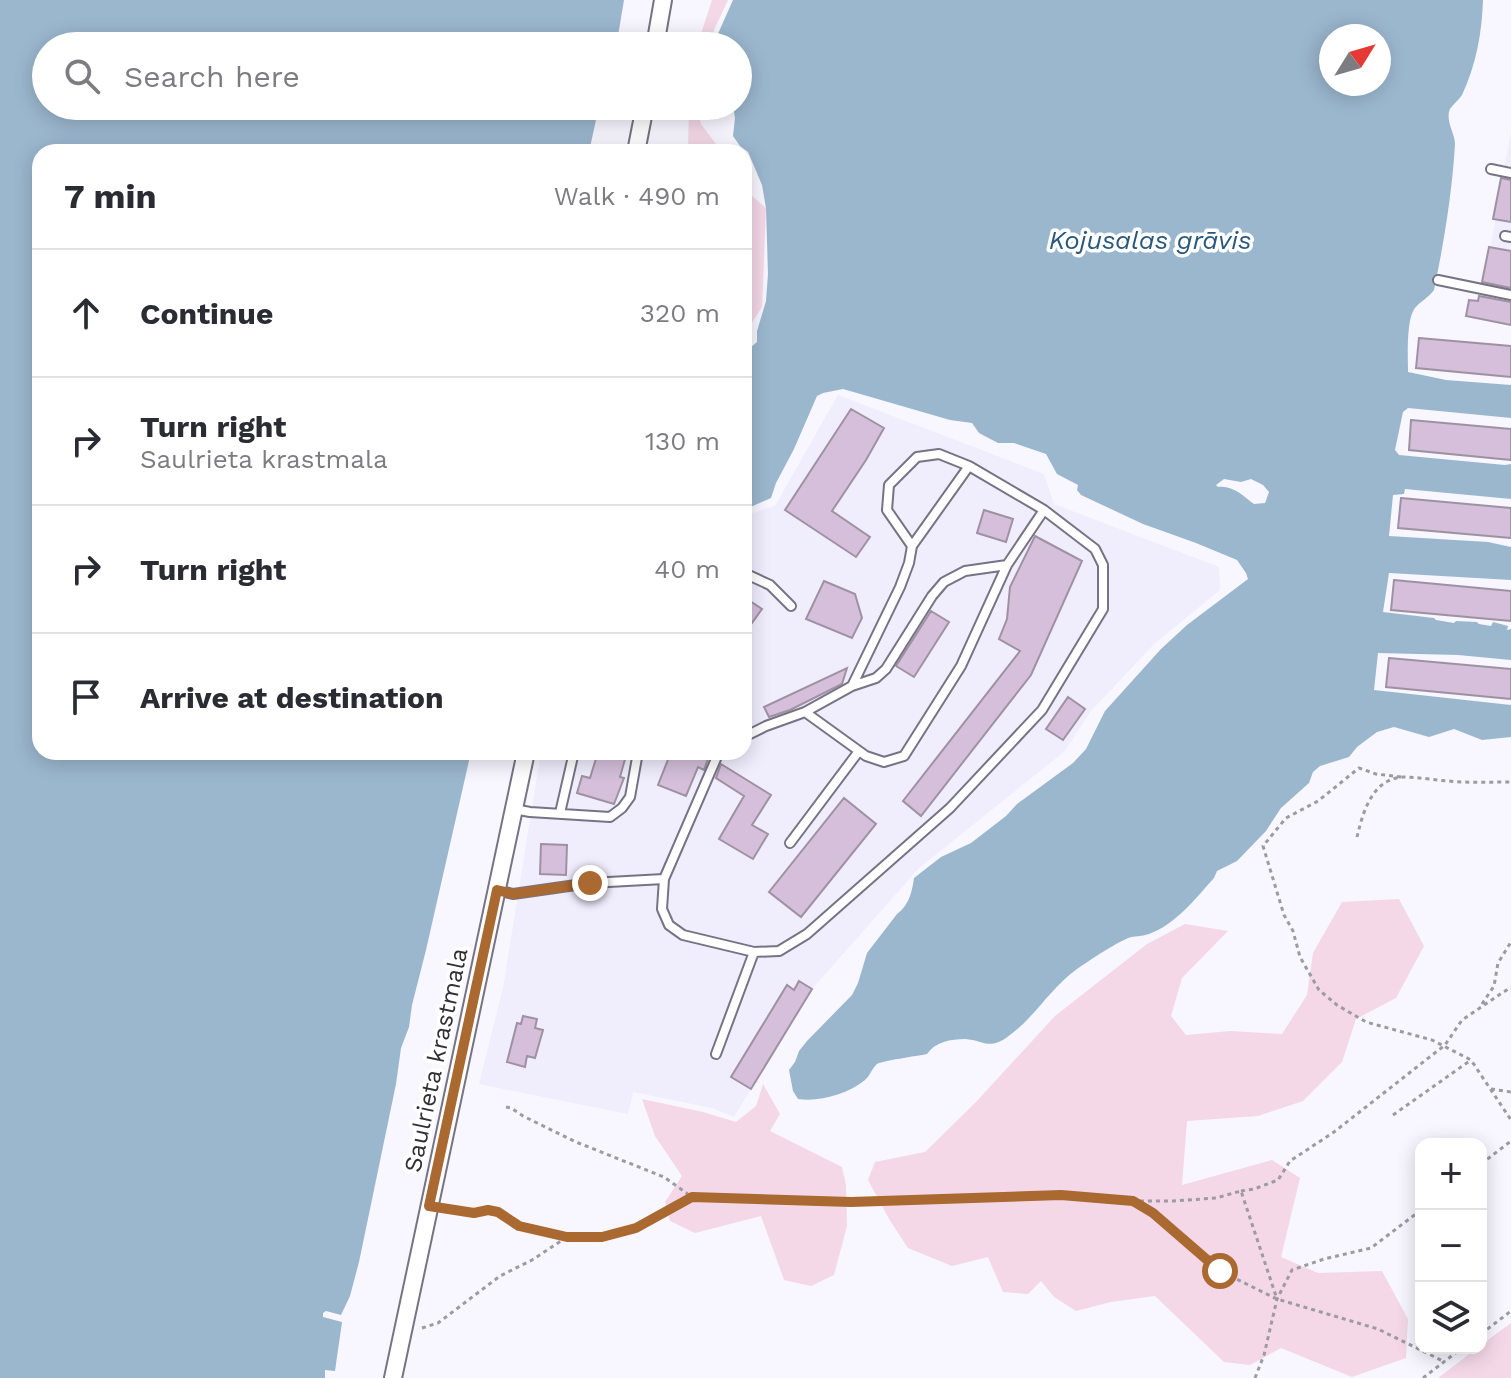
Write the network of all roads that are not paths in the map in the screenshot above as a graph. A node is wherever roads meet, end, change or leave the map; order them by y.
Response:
1 (663, 0) edge
2 (657, 32) edge
3 (642, 120) edge
4 (638, 144) edge
5 (1491, 169) dead end
6 (1511, 173) edge
7 (1438, 280) dead end
8 (1511, 295) edge
9 (969, 466) junction
10 (1044, 510) junction
11 (912, 546) junction
12 (1007, 565) junction
13 (752, 577) edge
14 (791, 606) dead end
15 (852, 686) junction
16 (805, 712) junction
17 (752, 733) edge
18 (859, 751) junction
19 (524, 760) edge
20 (572, 760) edge
21 (637, 760) edge
22 (716, 760) edge
23 (514, 809) junction
24 (560, 813) junction
25 (790, 843) dead end
26 (664, 879) junction
27 (497, 890) junction
28 (754, 952) junction
29 (716, 1054) dead end
30 (393, 1378) edge

1 - 2 street
3 - 4 street
5 - 6 lane
7 - 8 lane
9 - 10 lane
9 - 11 lane
9 - 11 lane
10 - 12 lane
10 - 28 lane
11 - 15 lane
12 - 15 lane
12 - 18 lane
13 - 14 lane
15 - 16 lane
16 - 17 lane
16 - 18 lane
18 - 25 lane
19 - 23 street, Saulrieta krastmala
20 - 24 lane
21 - 24 lane
22 - 26 lane
23 - 24 lane
23 - 27 street, Saulrieta krastmala
26 - 27 lane
26 - 28 lane
27 - 30 street, Saulrieta krastmala
28 - 29 lane

